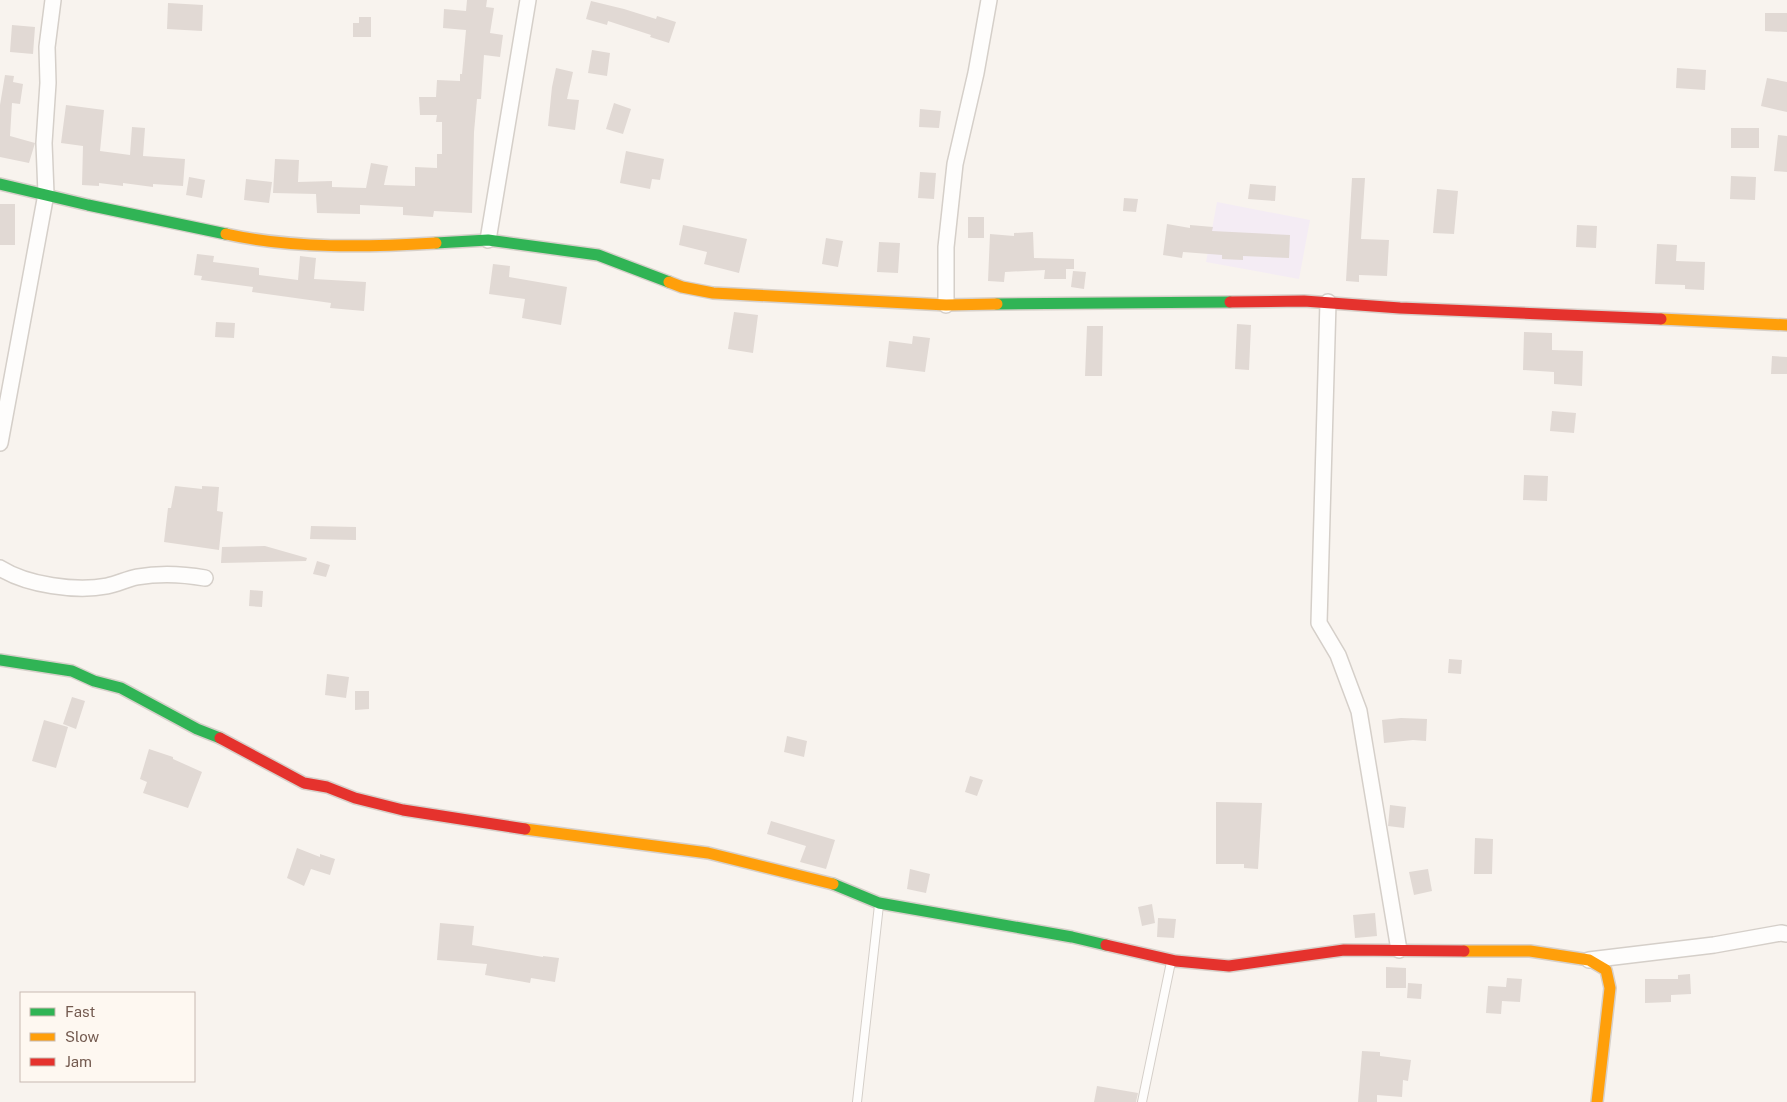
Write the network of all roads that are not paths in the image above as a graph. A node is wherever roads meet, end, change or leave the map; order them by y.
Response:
1 (53, 0) edge
2 (528, 0) edge
3 (989, 0) edge
4 (0, 184) edge
5 (46, 194) junction
6 (488, 240) junction
7 (1328, 302) junction
8 (946, 305) junction
9 (1787, 325) edge
10 (0, 444) edge
11 (0, 568) edge
12 (205, 578) dead end
13 (0, 660) edge
14 (879, 903) junction
15 (1787, 934) edge
16 (1399, 950) junction
17 (1171, 960) junction
18 (1589, 960) junction
19 (857, 1102) edge
20 (1142, 1102) edge
21 (1597, 1102) edge

1 - 5 street
2 - 6 street
3 - 8 street
4 - 5 street
5 - 6 street
5 - 10 street
6 - 8 street
7 - 8 street
7 - 9 street
7 - 16 street
11 - 12 street
13 - 14 street
14 - 17 street
14 - 19 lane
15 - 18 street
16 - 17 street
16 - 18 street
17 - 20 lane
18 - 21 street

